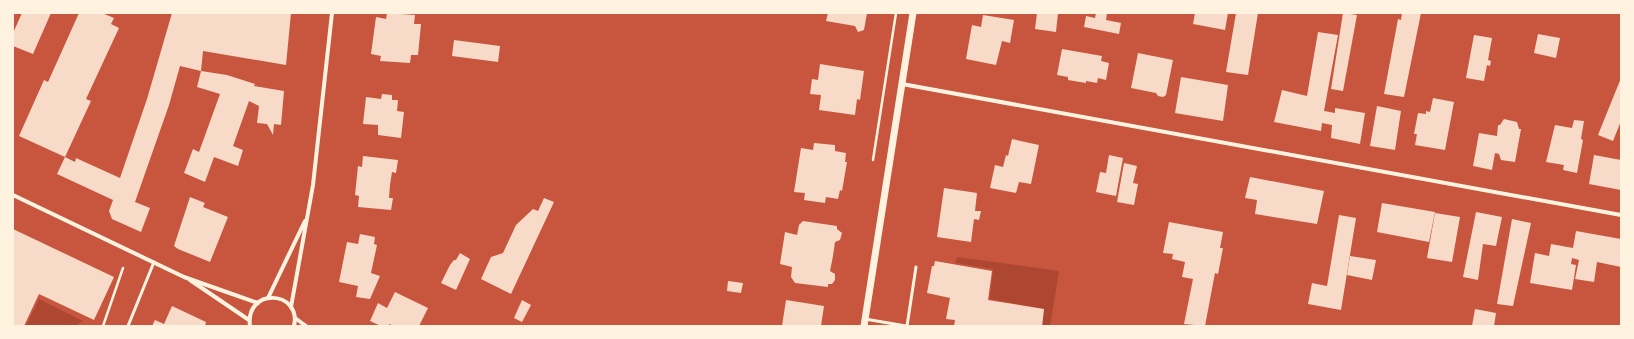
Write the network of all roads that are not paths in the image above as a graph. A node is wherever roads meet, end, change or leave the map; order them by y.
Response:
1 (332, 13) edge
2 (913, 13) edge
3 (902, 84) junction
4 (13, 195) edge
5 (308, 215) junction
6 (1621, 216) edge
7 (154, 262) junction
8 (916, 266) dead end
9 (184, 277) junction
10 (268, 298) junction
11 (258, 303) junction
12 (291, 307) junction
13 (295, 318) junction
14 (249, 320) junction
15 (864, 323) edge
16 (128, 326) edge
17 (250, 326) edge
18 (294, 326) edge
19 (306, 326) edge
20 (907, 326) edge

1 - 5 street
2 - 3 street
3 - 6 street
3 - 15 street
4 - 7 street
5 - 10 street
5 - 12 street
7 - 9 street
7 - 16 lane
8 - 20 lane
9 - 11 street
9 - 14 street
10 - 11 street
10 - 12 street
11 - 14 street
12 - 13 street
13 - 18 street
13 - 19 street
14 - 17 street
15 - 20 lane

